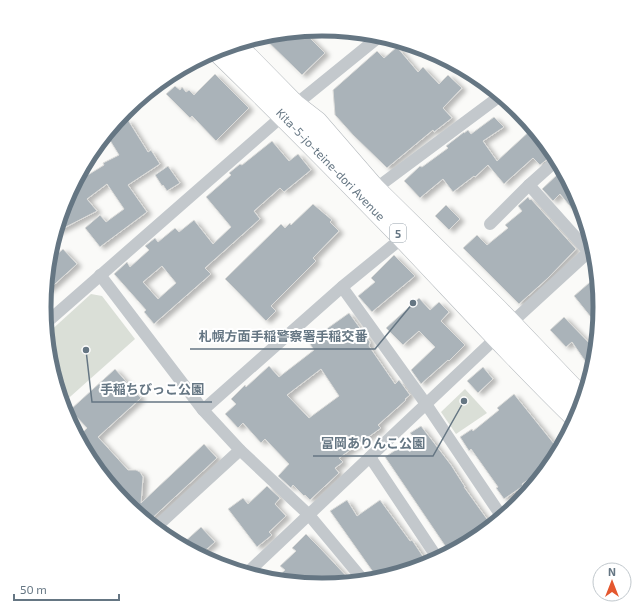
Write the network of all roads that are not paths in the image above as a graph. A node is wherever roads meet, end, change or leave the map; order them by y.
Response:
1 (374, 41) edge
2 (239, 49) edge
3 (222, 55) edge
4 (496, 99) edge
5 (289, 110) junction
6 (552, 164) edge
7 (529, 185) junction
8 (375, 189) junction
9 (490, 224) dead end
10 (402, 238) junction
11 (586, 245) edge
12 (588, 253) edge
13 (100, 275) junction
14 (342, 287) junction
15 (52, 318) edge
16 (504, 331) junction
17 (579, 393) edge
18 (426, 404) junction
19 (202, 410) junction
20 (571, 412) edge
21 (240, 450) junction
22 (370, 457) junction
23 (499, 513) edge
24 (309, 515) junction
25 (160, 524) edge
26 (434, 553) edge
27 (254, 570) edge
28 (359, 576) edge

1 - 5 street
2 - 5 highway, Kita-5-jo-teine-dori Avenue / 5
3 - 5 highway, Kita-5-jo-teine-dori Avenue / 5
4 - 8 street
5 - 8 highway, Kita-5-jo-teine-dori Avenue / 5
5 - 10 highway, Kita-5-jo-teine-dori Avenue / 5
5 - 13 street
6 - 7 street
7 - 9 street
7 - 11 street
8 - 16 highway, Kita-5-jo-teine-dori Avenue / 5
10 - 14 street
10 - 16 highway, Kita-5-jo-teine-dori Avenue / 5
12 - 16 street
13 - 15 street
13 - 19 street
14 - 18 street
14 - 19 street
16 - 17 highway, Kita-5-jo-teine-dori Avenue / 5
16 - 18 street
16 - 20 highway, Kita-5-jo-teine-dori Avenue / 5
18 - 22 street
18 - 23 street
19 - 21 street
21 - 24 street
21 - 25 street
22 - 24 street
22 - 26 street
24 - 27 street
24 - 28 street

